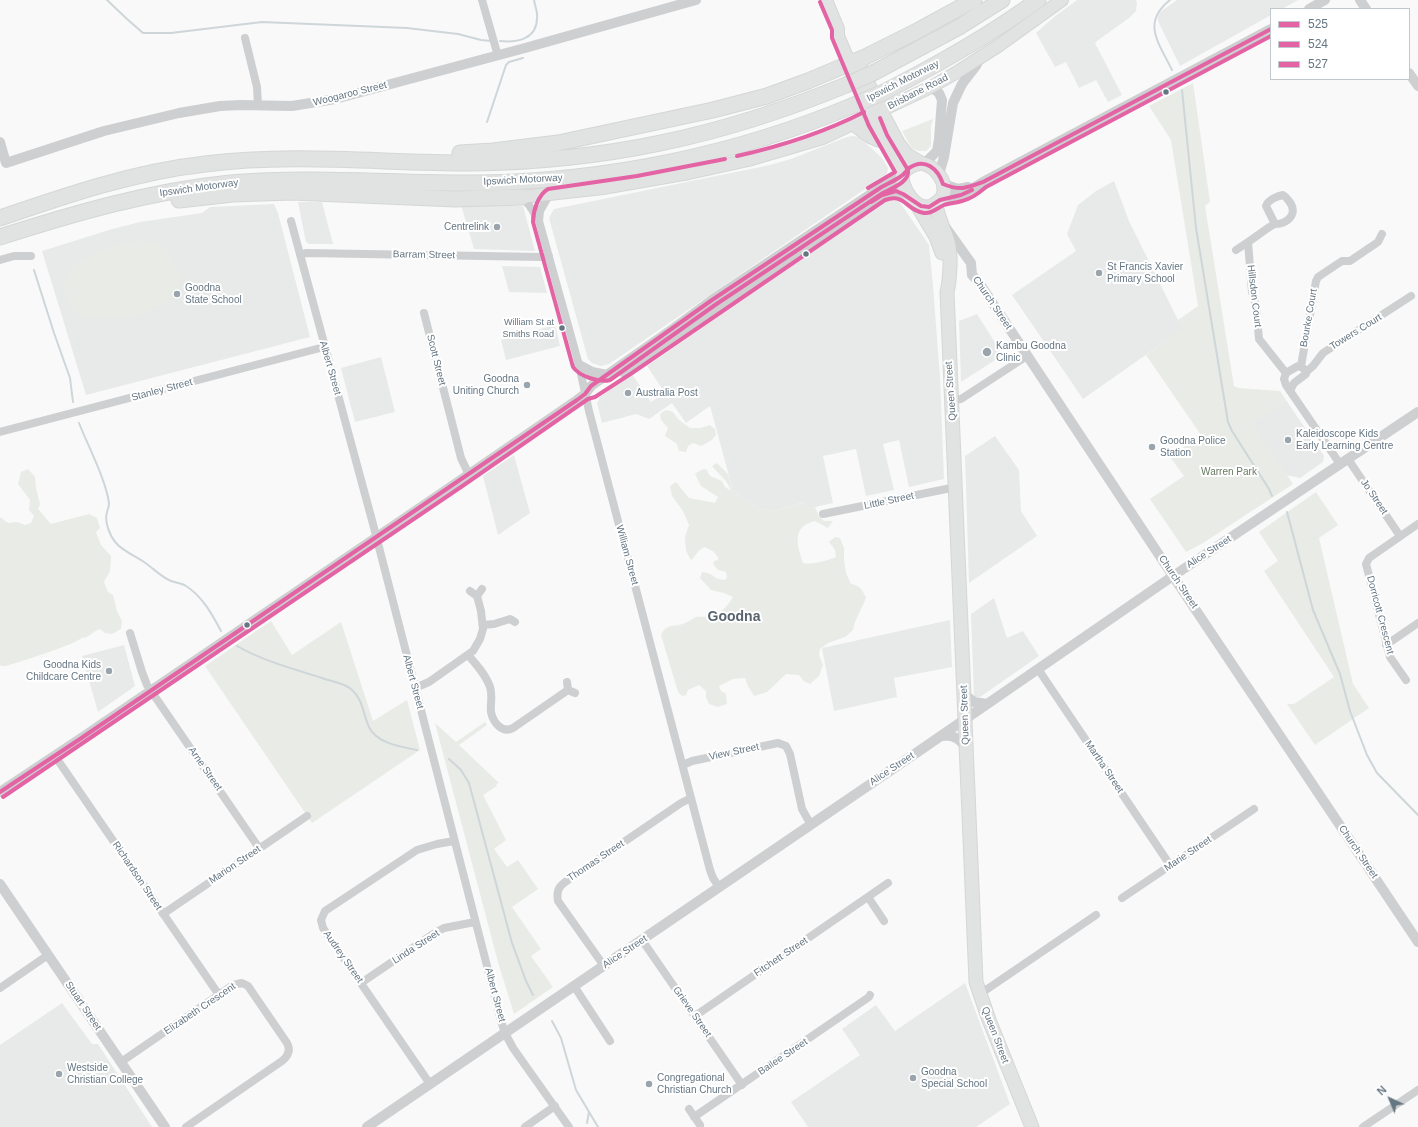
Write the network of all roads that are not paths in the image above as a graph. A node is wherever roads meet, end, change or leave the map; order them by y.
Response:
1 (482, 0) edge
2 (696, 0) edge
3 (826, 0) edge
4 (974, 0) edge
5 (1002, 0) edge
6 (1038, 0) edge
7 (1062, 0) edge
8 (1325, 0) edge
9 (1311, 8) edge
10 (1270, 30) edge
11 (245, 38) dead end
12 (498, 56) junction
13 (979, 59) junction
14 (853, 62) junction
15 (1410, 74) edge
16 (1418, 86) edge
17 (931, 87) junction
18 (258, 105) junction
19 (876, 113) junction
20 (853, 124) junction
21 (884, 141) junction
22 (0, 142) edge
23 (436, 162) junction
24 (3, 164) edge
25 (923, 164) junction
26 (903, 174) junction
27 (941, 179) junction
28 (983, 182) junction
29 (549, 195) junction
30 (522, 197) junction
31 (938, 202) junction
32 (915, 203) junction
33 (0, 218) edge
34 (50, 221) junction
35 (291, 221) dead end
36 (539, 221) junction
37 (940, 222) junction
38 (1275, 224) dead end
39 (1382, 234) dead end
40 (0, 237) edge
41 (1248, 242) junction
42 (1236, 250) dead end
43 (300, 255) junction
44 (31, 256) dead end
45 (549, 256) junction
46 (0, 260) edge
47 (947, 292) junction
48 (1411, 296) dead end
49 (424, 313) dead end
50 (324, 347) junction
51 (1027, 356) junction
52 (579, 365) junction
53 (1303, 369) junction
54 (1286, 373) junction
55 (607, 374) junction
56 (1290, 391) junction
57 (585, 394) junction
58 (952, 400) junction
59 (1418, 412) edge
60 (0, 432) edge
61 (1344, 462) junction
62 (469, 475) junction
63 (956, 487) junction
64 (823, 514) dead end
65 (1418, 524) edge
66 (1400, 536) junction
67 (376, 538) junction
68 (1173, 576) junction
69 (482, 589) dead end
70 (512, 618) dead end
71 (1418, 623) edge
72 (483, 625) junction
73 (130, 633) dead end
74 (1386, 645) junction
75 (468, 655) junction
76 (1038, 669) junction
77 (1406, 680) dead end
78 (415, 688) junction
79 (570, 688) dead end
80 (151, 691) junction
81 (964, 695) junction
82 (987, 704) junction
83 (966, 719) junction
84 (942, 736) junction
85 (966, 747) junction
86 (55, 756) junction
87 (683, 765) junction
88 (0, 792) edge
89 (691, 798) junction
90 (1254, 809) dead end
91 (307, 816) dead end
92 (811, 825) junction
93 (454, 841) junction
94 (259, 848) junction
95 (1170, 865) junction
96 (888, 883) dead end
97 (0, 884) edge
98 (719, 887) junction
99 (868, 898) junction
100 (1122, 898) dead end
101 (163, 914) junction
102 (1096, 915) dead end
103 (884, 921) dead end
104 (475, 922) junction
105 (642, 940) junction
106 (1418, 942) edge
107 (48, 955) junction
108 (604, 966) junction
109 (361, 983) junction
110 (574, 986) junction
111 (0, 988) edge
112 (980, 994) junction
113 (870, 995) dead end
114 (219, 996) junction
115 (695, 1016) junction
116 (505, 1033) junction
117 (610, 1041) dead end
118 (121, 1062) junction
119 (430, 1084) junction
120 (742, 1085) junction
121 (1418, 1090) edge
122 (554, 1106) junction
123 (689, 1109) dead end
124 (694, 1117) junction
125 (700, 1124) dead end
126 (165, 1127) edge
127 (186, 1127) edge
128 (367, 1127) edge
129 (525, 1127) edge
130 (569, 1127) edge
131 (1032, 1127) edge
132 (1363, 1127) edge

1 - 12 street
2 - 12 street, Woogaroo Street
3 - 14 main road
4 - 14 highway
5 - 23 highway, Ipswich Motorway, bridge
6 - 34 highway, Ipswich Motorway, bridge
7 - 13 main road, Brisbane Road
8 - 9 street
10 - 28 street
11 - 18 street
12 - 18 street, Woogaroo Street
13 - 17 main road, Brisbane Road
13 - 27 street
14 - 19 main road
14 - 23 highway
15 - 16 street
17 - 19 main road, Brisbane Road
17 - 25 street
18 - 24 street, Woogaroo Street
19 - 20 main road, Brisbane Road
19 - 21 main road
19 - 25 main road
20 - 21 main road
20 - 29 main road, Brisbane Road
21 - 26 main road
22 - 24 street
23 - 33 highway, Ipswich Motorway
25 - 26 main road
25 - 27 main road
26 - 32 main road
26 - 55 street
27 - 28 street
27 - 31 main road
28 - 31 street
29 - 30 main road, Brisbane Road
29 - 36 street
30 - 34 highway
30 - 36 street, William Street
31 - 32 main road
31 - 37 main road, Queen Street
32 - 47 main road, Queen Street
32 - 57 street
34 - 40 highway, Ipswich Motorway
35 - 43 street, Albert Street
36 - 45 street, William Street
37 - 47 main road, Queen Street
37 - 51 street, Church Street
38 - 41 street
39 - 53 street, Bourke Court
41 - 42 street
41 - 54 street, Hillsdon Court
43 - 45 street, Barram Street
43 - 50 street, Albert Street
44 - 46 street
45 - 52 street, William Street
47 - 58 main road, Queen Street
48 - 53 street, Towers Court
49 - 62 street, Scott Street
50 - 60 street, Stanley Street
50 - 67 street, Albert Street
51 - 58 street
51 - 68 street, Church Street
52 - 55 street
52 - 57 street, William Street
53 - 54 street
53 - 56 street, Towers Court
54 - 56 street
55 - 57 street
56 - 61 street, Jo Street
57 - 62 street
57 - 87 street, William Street
58 - 63 main road, Queen Street
59 - 61 street, Alice Street
61 - 66 street, Jo Street
61 - 68 street, Alice Street
62 - 67 street
63 - 64 street, Little Street
63 - 81 main road, Queen Street
65 - 66 street, Dorricott Crescent
66 - 74 street, Dorricott Crescent
67 - 78 street, Albert Street
67 - 80 street
68 - 76 street, Alice Street
68 - 106 street, Church Street
69 - 72 street
70 - 72 street
71 - 74 street
72 - 75 street
73 - 80 street, Arne Street
74 - 77 street, Dorricott Crescent
75 - 78 street
75 - 79 street
76 - 82 street, Alice Street
76 - 95 street, Martha Street
78 - 93 street, Albert Street
80 - 86 street
80 - 94 street, Arne Street
81 - 82 street
81 - 83 main road, Queen Street
82 - 83 street, Alice Street
83 - 84 street, Alice Street
83 - 85 main road, Queen Street
84 - 85 street
84 - 92 street, Alice Street
85 - 112 main road, Queen Street
86 - 88 street
86 - 101 street, Richardson Street
87 - 89 street, William Street
87 - 92 street, View Street
89 - 98 street, William Street
89 - 108 street, Thomas Street
90 - 95 street, Marie Street
91 - 94 street, Marion Street
92 - 98 street, Alice Street
93 - 104 street, Albert Street
93 - 109 street, Audrey Street
94 - 101 street, Marion Street
95 - 100 street, Marie Street
96 - 99 street, Fitchett Street
97 - 107 street, Stuart Street
98 - 105 street, Alice Street
99 - 103 street
99 - 115 street, Fitchett Street
101 - 114 street, Richardson Street
102 - 112 street
104 - 109 street, Linda Street
104 - 116 street, Albert Street
105 - 108 street, Alice Street
105 - 115 street, Grieve Street
107 - 111 street
107 - 118 street, Stuart Street
108 - 110 street, Alice Street
109 - 119 street, Audrey Street
110 - 116 street, Alice Street
110 - 117 street
112 - 131 main road, Queen Street
113 - 120 street, Bailee Street
114 - 118 street, Elizabeth Crescent
114 - 127 street, Elizabeth Crescent
115 - 120 street, Grieve Street
116 - 119 street, Alice Street
116 - 122 street, Albert Street
118 - 126 street, Stuart Street
119 - 128 street, Alice Street
120 - 124 street, Bailee Street
121 - 132 street
122 - 129 street
122 - 130 street, Albert Street
123 - 124 street
124 - 125 street

